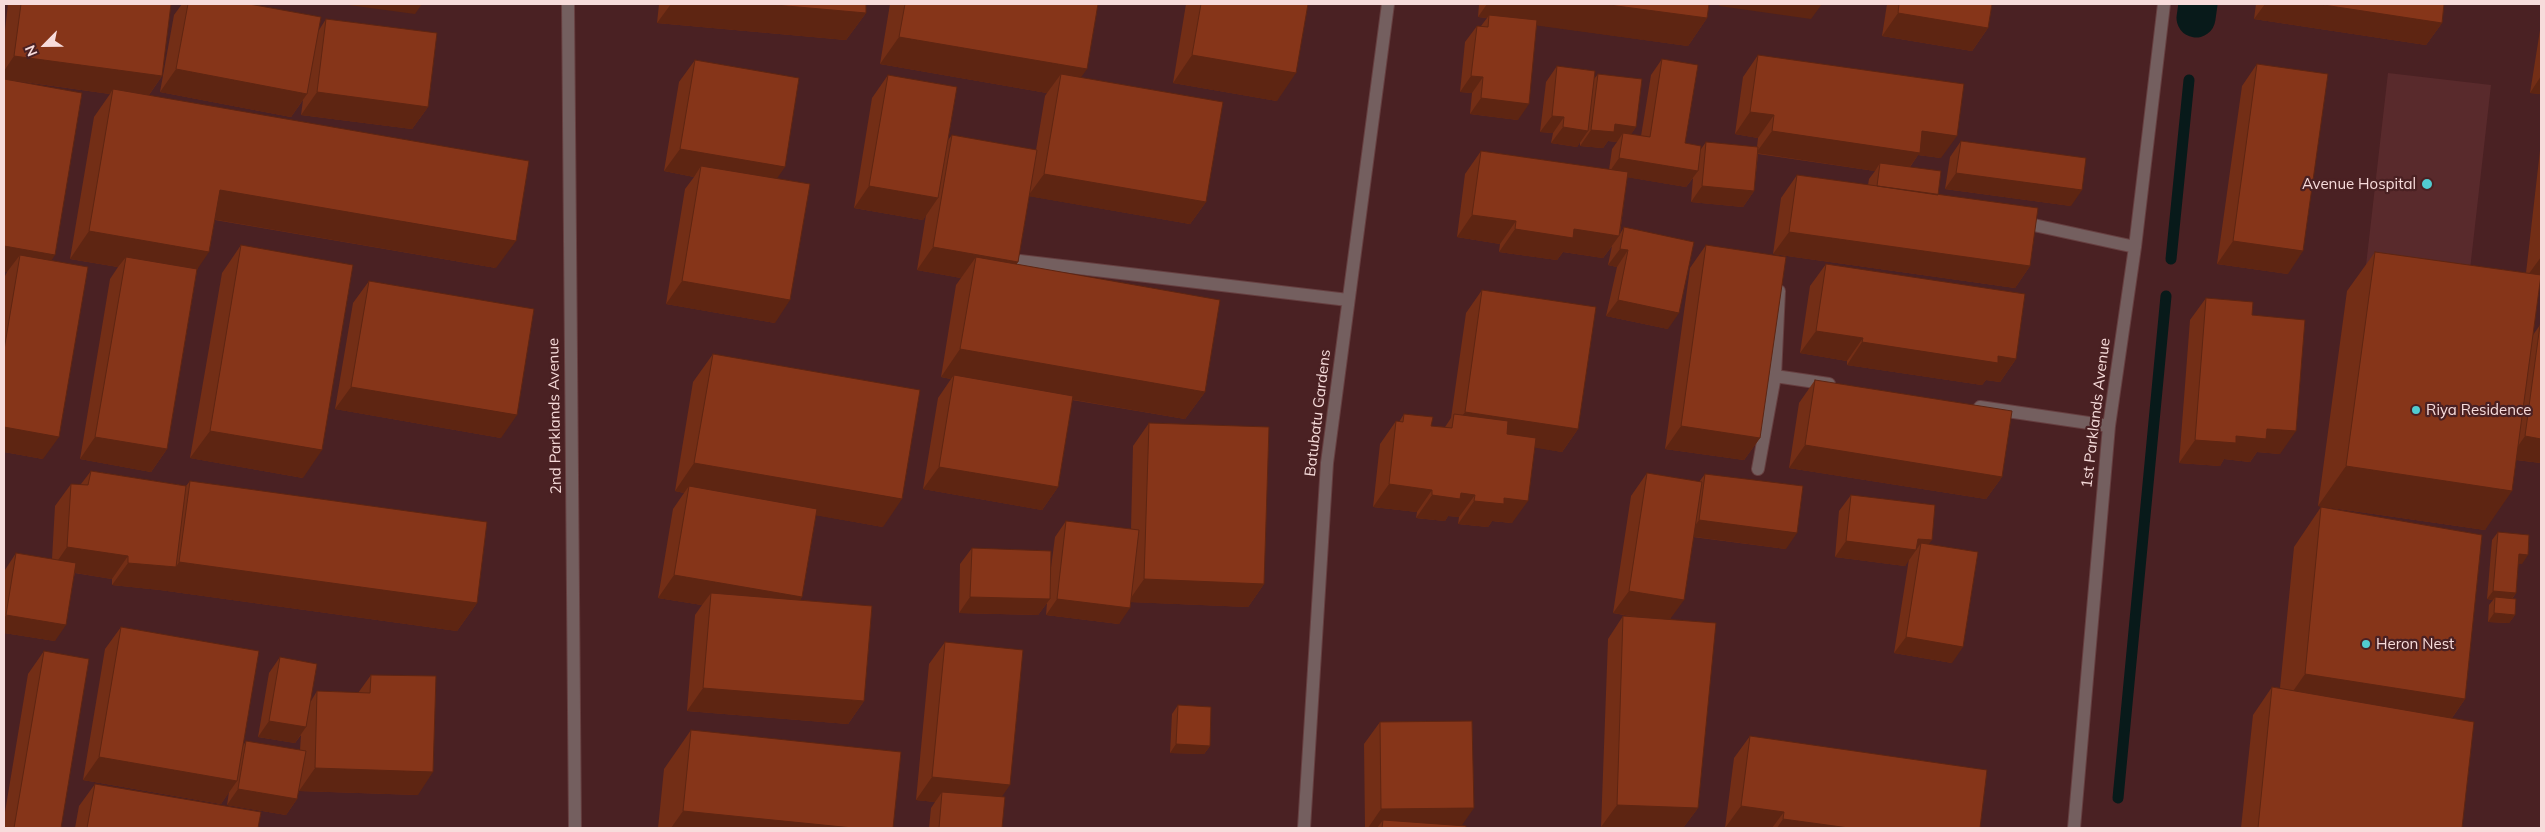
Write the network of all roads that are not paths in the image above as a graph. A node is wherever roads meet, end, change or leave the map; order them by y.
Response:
1 (568, 4) edge
2 (1388, 4) edge
3 (2164, 4) edge
4 (2008, 220) edge
5 (2135, 247) junction
6 (1020, 261) edge
7 (1780, 284) edge
8 (1348, 300) junction
9 (1775, 376) junction
10 (1844, 386) edge
11 (1971, 405) edge
12 (2108, 426) junction
13 (1758, 469) dead end
14 (575, 828) edge
15 (1304, 828) edge
16 (2074, 828) edge

1 - 14 street, 2nd Parklands Avenue
2 - 8 street, Batubatu Gardens
3 - 5 street, 1st Parklands Avenue
4 - 5 street
5 - 12 street, 1st Parklands Avenue
6 - 8 street
7 - 9 street
8 - 15 street, Batubatu Gardens
9 - 10 street
9 - 13 street
11 - 12 street
12 - 16 street, 1st Parklands Avenue

